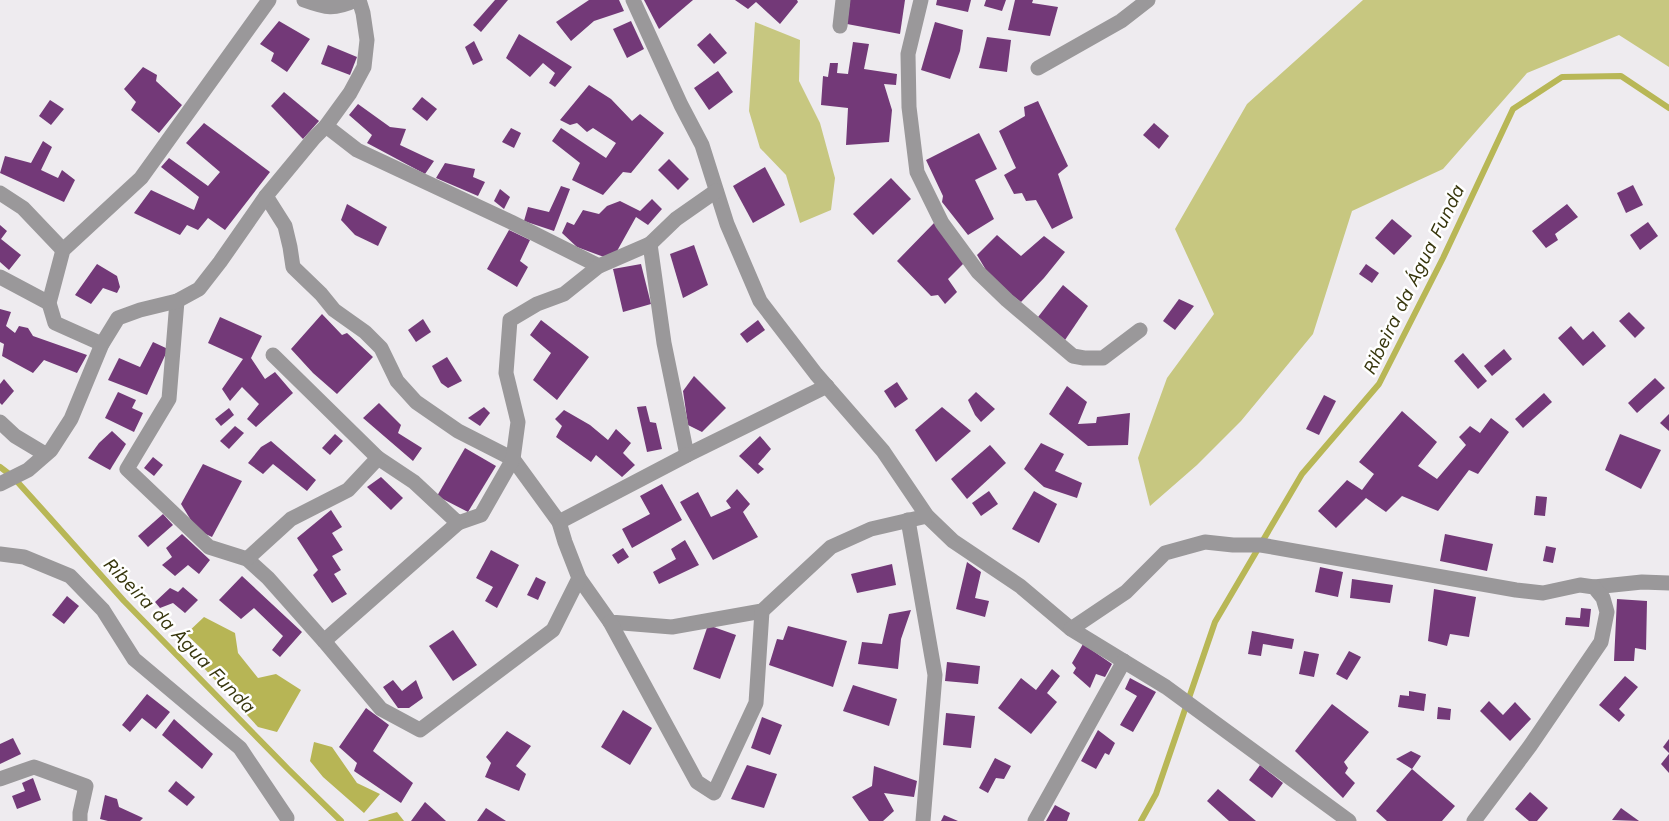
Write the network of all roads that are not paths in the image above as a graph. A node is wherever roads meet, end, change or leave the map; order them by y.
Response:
1 (269, 0) edge
2 (304, 0) edge
3 (357, 0) edge
4 (633, 0) edge
5 (842, 0) edge
6 (921, 0) edge
7 (1148, 0) edge
8 (840, 26) dead end
9 (1038, 68) dead end
10 (326, 126) junction
11 (716, 191) junction
12 (0, 193) edge
13 (266, 196) junction
14 (650, 244) junction
15 (63, 250) junction
16 (599, 266) junction
17 (0, 277) edge
18 (177, 301) junction
19 (49, 304) junction
20 (1140, 330) dead end
21 (102, 344) junction
22 (272, 355) dead end
23 (827, 386) junction
24 (0, 422) edge
25 (45, 454) junction
26 (687, 455) junction
27 (378, 458) junction
28 (514, 459) junction
29 (0, 484) edge
30 (927, 516) junction
31 (908, 520) junction
32 (559, 522) junction
33 (458, 523) junction
34 (0, 554) edge
35 (247, 559) junction
36 (579, 578) junction
37 (1669, 583) edge
38 (1594, 587) junction
39 (762, 611) junction
40 (610, 622) junction
41 (1071, 629) junction
42 (324, 641) junction
43 (1124, 661) junction
44 (0, 779) edge
45 (287, 818) dead end
46 (80, 821) edge
47 (923, 821) edge
48 (1036, 821) edge
49 (1349, 821) edge
50 (1474, 821) edge

1 - 15 street
2 - 3 street
3 - 10 street
4 - 11 street
5 - 8 street
6 - 20 street
7 - 9 street
10 - 13 street
10 - 16 street
11 - 14 street
11 - 23 street
12 - 15 street
13 - 18 street
13 - 28 street
14 - 16 street
14 - 26 street
15 - 19 street
16 - 28 street
17 - 19 street
18 - 21 street
18 - 35 street
19 - 21 street
21 - 25 street
22 - 27 street
23 - 26 street
23 - 30 street
24 - 25 street
25 - 29 street
26 - 32 street
27 - 33 street
27 - 35 street
28 - 32 street
28 - 33 street
30 - 31 street
30 - 41 street
31 - 39 street
31 - 47 street
32 - 36 street
33 - 42 street
34 - 45 street
35 - 42 street
36 - 40 street
36 - 42 street
37 - 38 street
38 - 41 street
38 - 50 street
39 - 40 street
39 - 40 street
41 - 43 street
43 - 48 street
43 - 49 street
44 - 46 street

